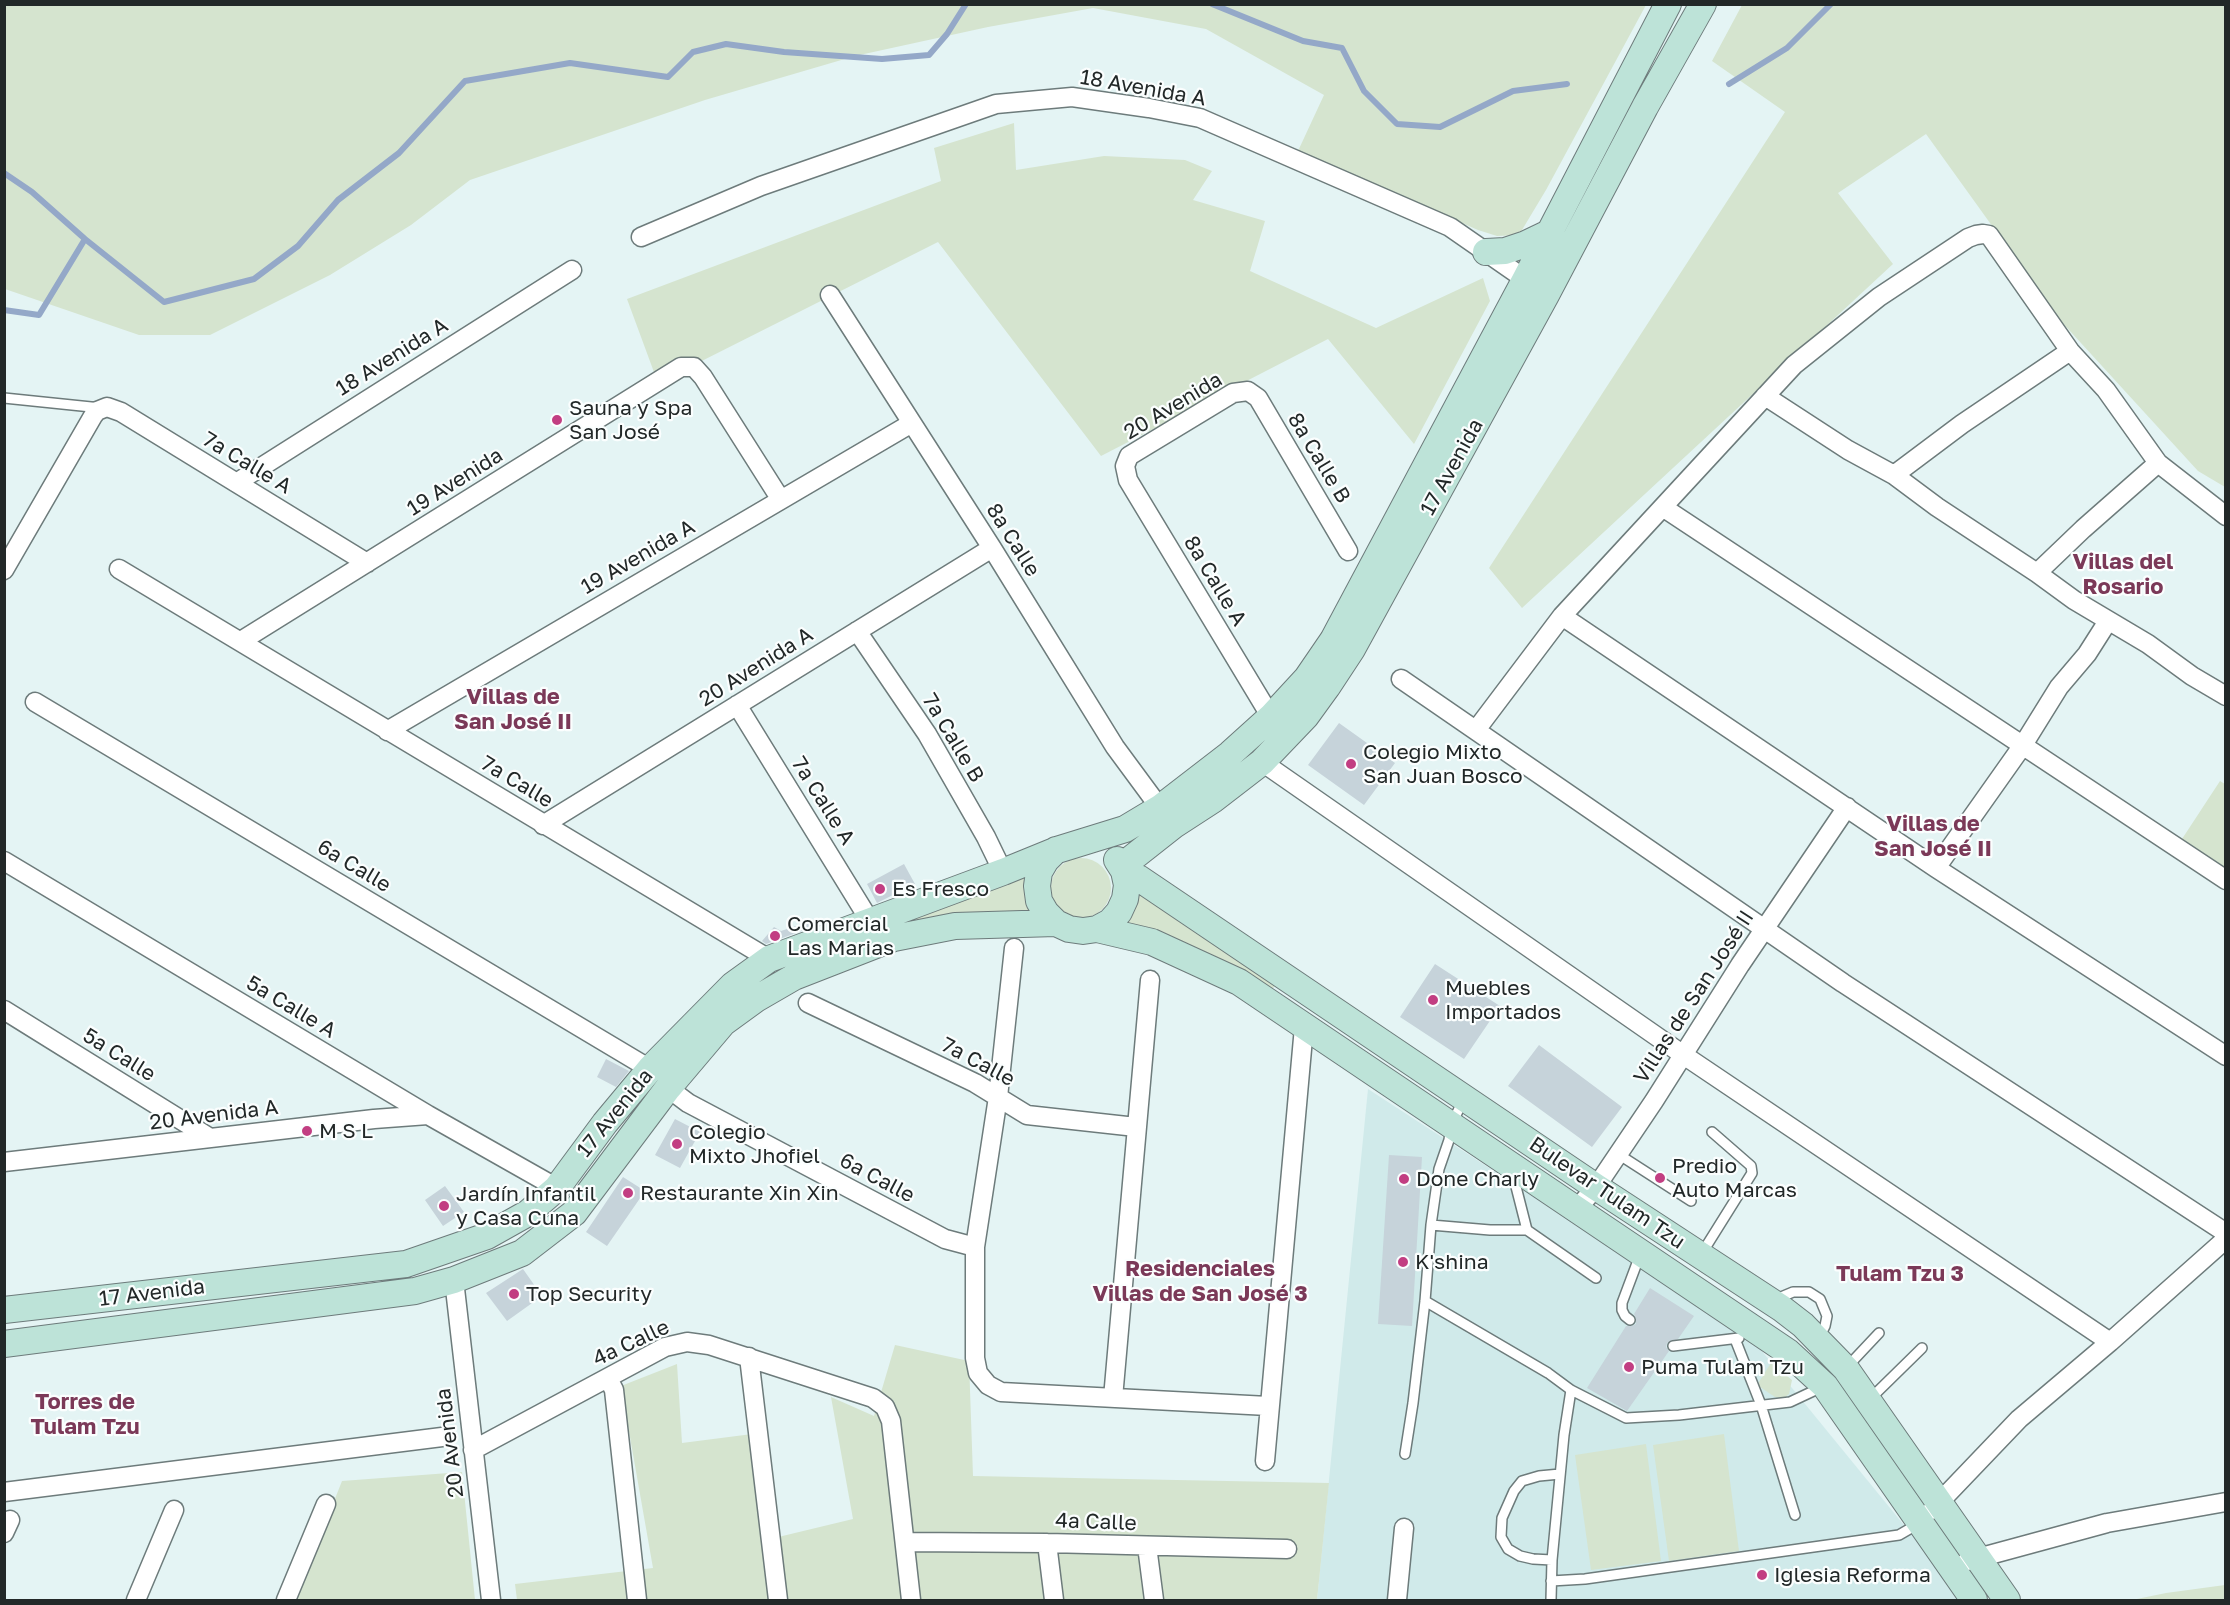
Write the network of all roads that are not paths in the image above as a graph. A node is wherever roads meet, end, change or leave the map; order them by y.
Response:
1 (1668, 4) edge
2 (1703, 4) edge
3 (1549, 233) junction
4 (641, 237) dead end
5 (1486, 252) junction
6 (572, 270) dead end
7 (1525, 279) junction
8 (830, 295) dead end
9 (1546, 296) junction
10 (2070, 351) junction
11 (1248, 391) joint
12 (1765, 396) junction
13 (4, 398) edge
14 (101, 408) junction
15 (912, 423) junction
16 (2158, 463) junction
17 (1125, 466) joint
18 (1894, 475) junction
19 (236, 483) junction
20 (781, 500) junction
21 (1664, 508) junction
22 (2226, 516) edge
23 (992, 548) junction
24 (1348, 551) dead end
25 (367, 563) junction
26 (119, 569) dead end
27 (4, 570) edge
28 (2037, 573) junction
29 (1562, 616) junction
30 (2108, 621) junction
31 (857, 631) junction
32 (241, 641) junction
33 (1401, 679) dead end
34 (2226, 696) edge
35 (35, 702) dead end
36 (737, 705) junction
37 (1271, 717) junction
38 (1476, 730) junction
39 (387, 731) junction
40 (2022, 745) junction
41 (1262, 762) junction
42 (1847, 807) junction
43 (1160, 808) junction
44 (543, 825) junction
45 (1085, 842) junction
46 (1057, 850) junction
47 (4, 861) edge
48 (1123, 868) junction
49 (1936, 868) junction
50 (1003, 872) junction
51 (2226, 880) edge
52 (870, 921) junction
53 (1056, 923) junction
54 (1764, 928) junction
55 (1097, 929) junction
56 (1014, 948) dead end
57 (769, 959) junction
58 (1150, 980) dead end
59 (808, 1003) dead end
60 (7, 1013) edge
61 (1304, 1027) junction
62 (1683, 1054) junction
63 (2226, 1056) edge
64 (650, 1069) junction
65 (668, 1088) junction
66 (998, 1097) junction
67 (1464, 1097) junction
68 (428, 1115) junction
69 (1451, 1126) junction
70 (1136, 1127) junction
71 (1712, 1132) dead end
72 (210, 1138) junction
73 (1618, 1154) junction
74 (4, 1162) edge
75 (1511, 1167) junction
76 (1596, 1187) junction
77 (557, 1188) junction
78 (1691, 1200) dead end
79 (1576, 1210) junction
80 (1431, 1225) junction
81 (1527, 1230) junction
82 (1662, 1230) junction
83 (2226, 1233) edge
84 (2226, 1239) edge
85 (975, 1247) junction
86 (1641, 1253) junction
87 (1700, 1255) junction
88 (1596, 1278) dead end
89 (454, 1280) junction
90 (1425, 1301) junction
91 (4, 1310) edge
92 (1630, 1320) dead end
93 (1879, 1333) dead end
94 (1764, 1336) junction
95 (1735, 1339) junction
96 (2110, 1342) junction
97 (4, 1344) edge
98 (1673, 1346) dead end
99 (1922, 1348) dead end
100 (749, 1358) junction
101 (1846, 1369) junction
102 (608, 1378) junction
103 (1825, 1386) junction
104 (1571, 1390) junction
105 (1113, 1398) junction
106 (1868, 1400) junction
107 (1761, 1405) junction
108 (1268, 1406) junction
109 (442, 1437) dead end
110 (473, 1450) junction
111 (1405, 1454) dead end
112 (1265, 1461) dead end
113 (1560, 1474) junction
114 (4, 1492) edge
115 (1939, 1502) junction
116 (2226, 1503) edge
117 (326, 1504) dead end
118 (174, 1510) dead end
119 (1795, 1515) dead end
120 (1921, 1522) junction
121 (1404, 1528) dead end
122 (905, 1542) junction
123 (1047, 1543) junction
124 (1147, 1546) junction
125 (1287, 1549) dead end
126 (1978, 1556) junction
127 (1552, 1560) junction
128 (1951, 1567) junction
129 (1551, 1581) junction
130 (136, 1600) edge
131 (286, 1600) edge
132 (490, 1600) edge
133 (637, 1600) edge
134 (778, 1600) edge
135 (911, 1600) edge
136 (1054, 1600) edge
137 (1154, 1600) edge
138 (1397, 1600) edge
139 (1551, 1600) edge
140 (1974, 1600) edge
141 (2007, 1600) edge

1 - 3 main road, 17 Avenida
2 - 9 main road, 17 Avenida
3 - 5 main road
3 - 7 main road, 17 Avenida
4 - 5 street, 18 Avenida A
5 - 7 street, 18 Avenida A
6 - 19 street, 18 Avenida A
7 - 9 street, 18 Avenida A
7 - 37 main road, 17 Avenida
8 - 15 street, 8a Calle
9 - 41 main road, 17 Avenida
10 - 12 street
10 - 16 street
10 - 18 street
11 - 17 street, 20 Avenida
11 - 24 street, 8a Calle B
12 - 18 street
12 - 21 street
13 - 14 lane
14 - 19 street, 7a Calle A
14 - 27 street
15 - 20 street, 19 Avenida A
15 - 23 street, 8a Calle
16 - 22 street
16 - 28 street
17 - 37 street, 8a Calle A
18 - 28 street
19 - 25 street, 7a Calle A
20 - 25 street, 19 Avenida
20 - 39 street, 19 Avenida A
21 - 29 street
21 - 40 street
23 - 31 street, 20 Avenida A
23 - 43 street, 8a Calle
25 - 32 street, 19 Avenida
26 - 32 street, 7a Calle
28 - 30 street
29 - 38 street
29 - 42 street
30 - 34 street
30 - 40 street
31 - 36 street, 20 Avenida A
31 - 50 street, 7a Calle B
32 - 39 street, 7a Calle
33 - 38 street
35 - 64 street, 6a Calle
36 - 44 street, 20 Avenida A
36 - 52 street, 7a Calle A
37 - 43 main road, 17 Avenida
38 - 54 street
39 - 44 street, 7a Calle
40 - 49 street
40 - 51 street
41 - 48 main road, 17 Avenida
41 - 62 street
42 - 49 street
42 - 54 street, Villas de San José II
43 - 45 main road, 17 Avenida
44 - 57 street, 7a Calle
45 - 46 main road
45 - 48 main road
46 - 50 main road, 17 Avenida
46 - 53 main road
47 - 68 street, 5a Calle A
48 - 55 main road
48 - 67 main road, Bulevar Tulam Tzu
49 - 63 street
50 - 52 main road, 17 Avenida
52 - 57 main road, 17 Avenida
53 - 55 main road
53 - 65 main road, 17 Avenida
54 - 62 street, Villas de San José II
54 - 83 street
55 - 61 main road, Bulevar Tulam Tzu
56 - 66 street
57 - 64 main road, 17 Avenida
58 - 70 street
59 - 66 street, 7a Calle
60 - 72 street, 5a Calle
61 - 69 main road, Bulevar Tulam Tzu
61 - 108 street
62 - 73 street, Villas de San José II
62 - 96 street
64 - 77 main road, 17 Avenida
65 - 85 street, 6a Calle
65 - 89 main road, 17 Avenida
66 - 70 street, 7a Calle
66 - 85 street
67 - 69 lane
67 - 76 main road, Bulevar Tulam Tzu
68 - 72 street, 20 Avenida A
68 - 77 street, 5a Calle A
69 - 75 main road, Bulevar Tulam Tzu
69 - 80 lane
70 - 105 street
71 - 87 lane
72 - 74 street, 20 Avenida A
73 - 76 street, Villas de San José II
73 - 78 lane
75 - 79 main road, Bulevar Tulam Tzu
75 - 81 lane
76 - 79 street, Villas de San José II
76 - 82 main road, Bulevar Tulam Tzu
77 - 91 main road, 17 Avenida
79 - 86 main road, Bulevar Tulam Tzu
80 - 81 lane
80 - 90 lane
81 - 88 lane
82 - 86 main road
82 - 87 main road, Bulevar Tulam Tzu
84 - 96 street
85 - 105 street
86 - 92 lane
86 - 94 main road, Bulevar Tulam Tzu
87 - 101 main road, Bulevar Tulam Tzu
89 - 97 main road, 17 Avenida
89 - 110 street, 20 Avenida
90 - 104 lane
90 - 111 lane
93 - 101 lane
94 - 95 lane
94 - 103 main road, Bulevar Tulam Tzu
95 - 98 lane
95 - 107 lane
96 - 115 street
99 - 106 lane
100 - 102 street, 4a Calle
100 - 122 street, 4a Calle
100 - 134 street
101 - 106 main road, Bulevar Tulam Tzu
102 - 110 street, 4a Calle
102 - 133 street
103 - 107 lane
103 - 120 main road, Bulevar Tulam Tzu
104 - 107 lane
104 - 113 lane
105 - 108 street
106 - 115 main road, Bulevar Tulam Tzu
107 - 119 lane
108 - 112 street
109 - 114 street
110 - 132 street, 20 Avenida
113 - 127 lane
113 - 127 lane
115 - 120 street
115 - 126 main road, Bulevar Tulam Tzu
116 - 126 street
117 - 131 street
118 - 130 street
120 - 128 main road, Bulevar Tulam Tzu
120 - 129 lane
121 - 138 street
122 - 123 street, 4a Calle
122 - 135 street
123 - 124 street, 4a Calle
123 - 136 street
124 - 125 street, 4a Calle
124 - 137 street
126 - 128 street
126 - 141 main road, Bulevar Tulam Tzu
127 - 129 lane
128 - 140 main road, Bulevar Tulam Tzu
129 - 139 lane

